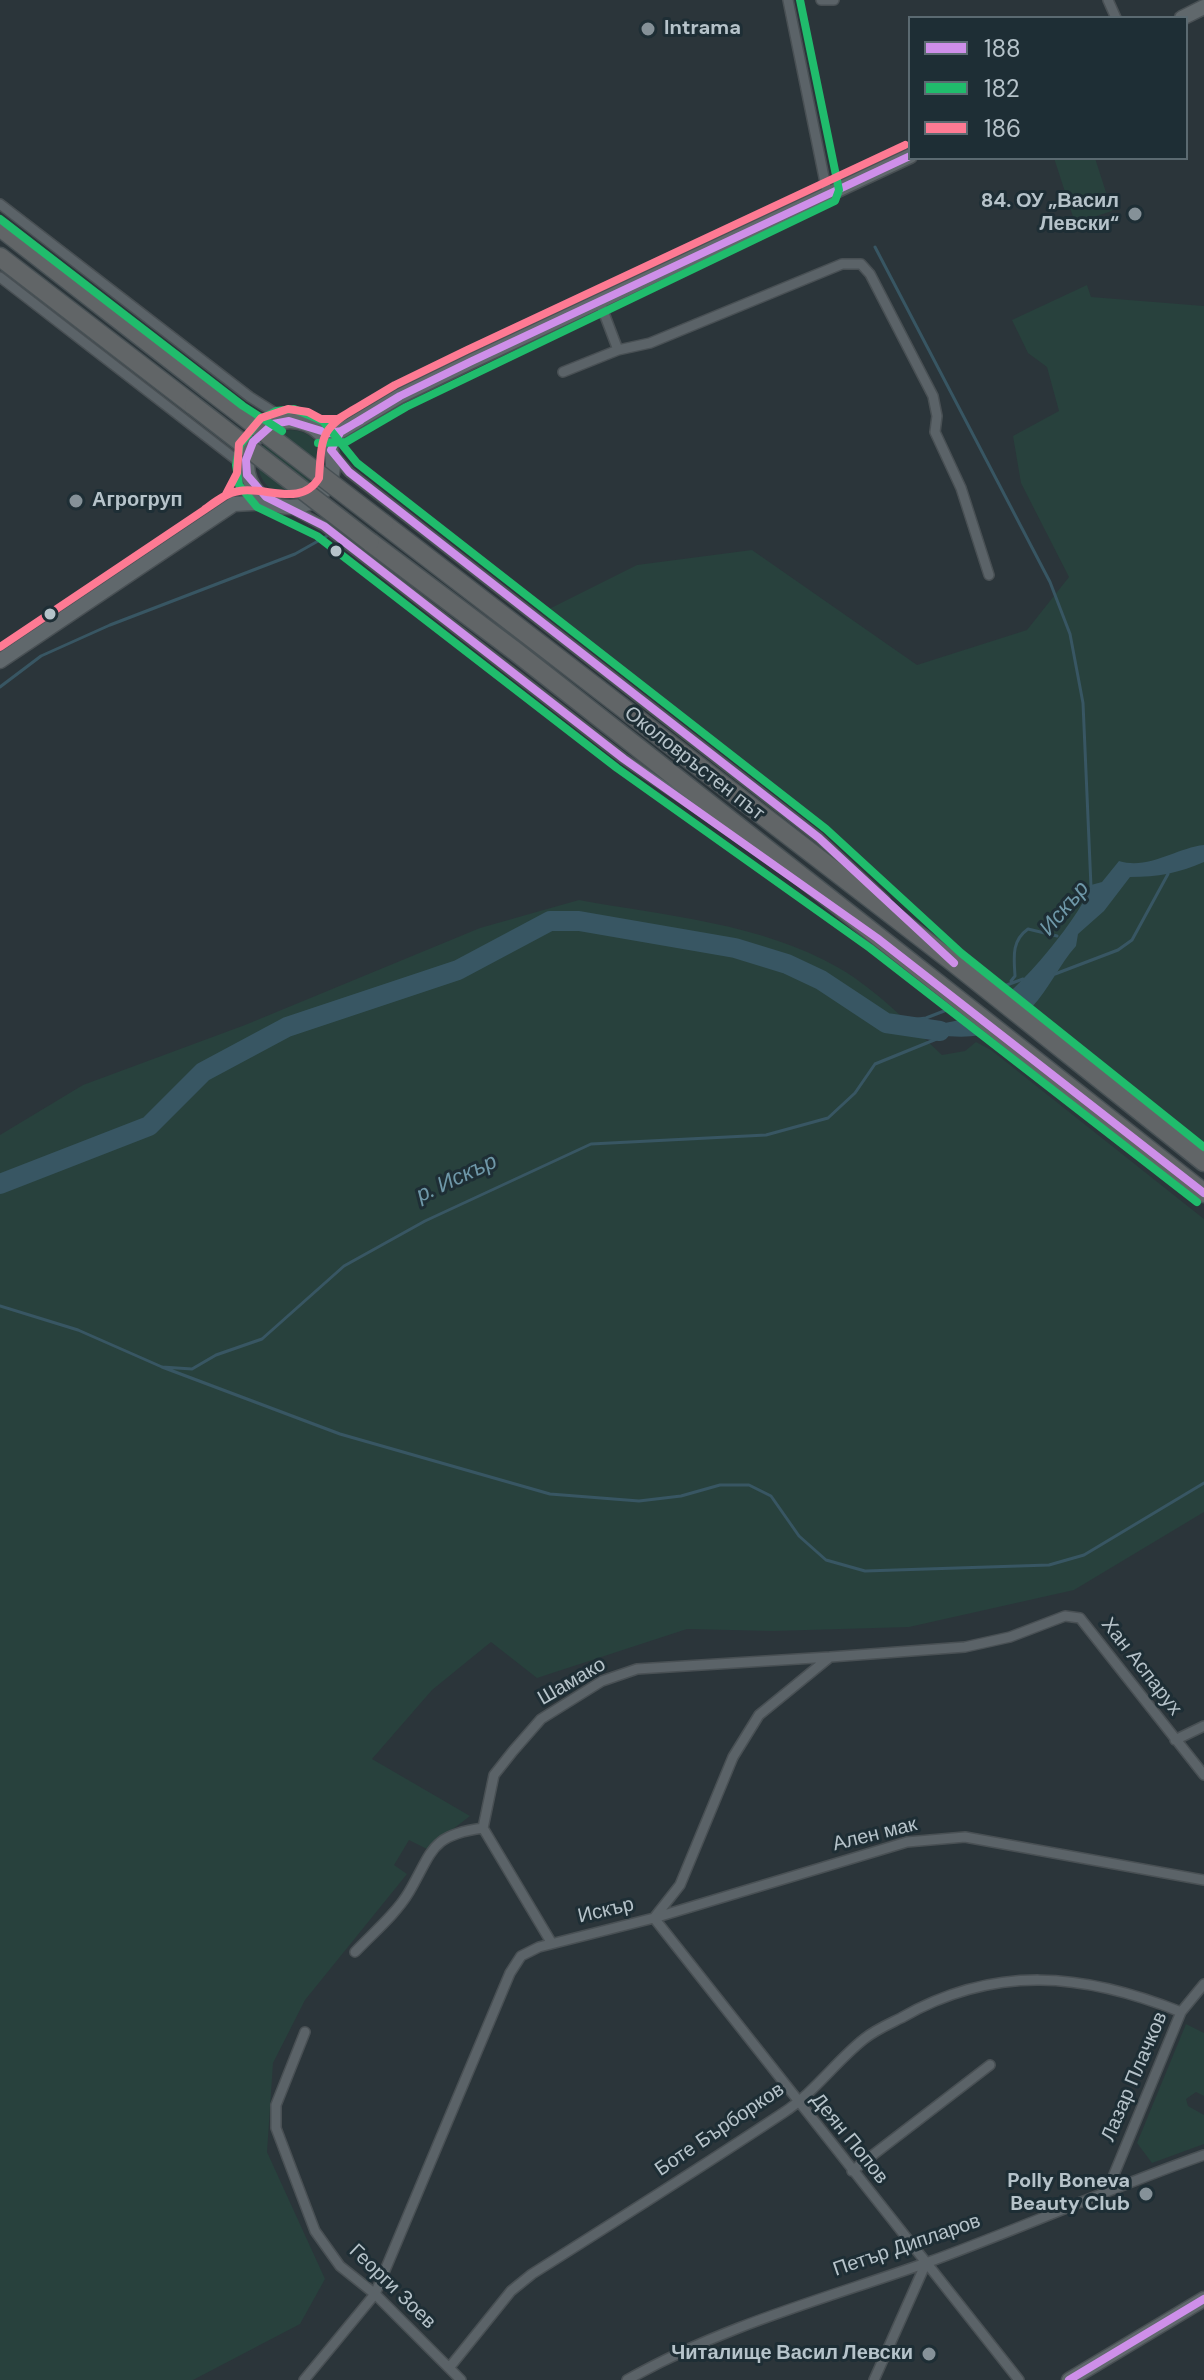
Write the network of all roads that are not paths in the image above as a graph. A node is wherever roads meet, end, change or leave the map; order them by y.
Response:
1 (788, 0) edge
2 (1204, 7) edge
3 (1186, 16) edge
4 (908, 157) edge
5 (827, 192) junction
6 (0, 204) edge
7 (0, 226) edge
8 (2, 263) edge
9 (599, 300) junction
10 (618, 350) junction
11 (563, 372) dead end
12 (288, 421) junction
13 (318, 431) junction
14 (341, 431) junction
15 (331, 452) junction
16 (248, 472) junction
17 (270, 502) junction
18 (234, 504) junction
19 (289, 507) junction
20 (989, 575) dead end
21 (0, 661) edge
22 (877, 938) junction
23 (953, 962) junction
24 (1204, 1162) edge
25 (1204, 1193) edge
26 (830, 1657) junction
27 (1204, 1726) edge
28 (1175, 1740) junction
29 (1204, 1775) edge
30 (483, 1828) junction
31 (1204, 1880) edge
32 (654, 1918) junction
33 (551, 1942) junction
34 (355, 1952) dead end
35 (1204, 1984) edge
36 (1181, 2012) junction
37 (305, 2032) dead end
38 (990, 2065) dead end
39 (797, 2102) junction
40 (1204, 2155) edge
41 (852, 2171) junction
42 (1108, 2189) junction
43 (926, 2263) junction
44 (375, 2294) junction
45 (1204, 2299) edge
46 (449, 2368) junction
47 (303, 2379) edge
48 (461, 2380) edge
49 (627, 2380) edge
50 (874, 2380) edge
51 (1019, 2380) edge
52 (1069, 2380) edge

1 - 5 street
2 - 3 street
4 - 5 street
5 - 9 street
6 - 12 street
7 - 23 highway, Околовръстен път, bridge
8 - 16 street
8 - 22 highway, Околовръстен път, bridge
9 - 10 street
9 - 14 street
10 - 11 street
10 - 20 street
12 - 13 street
12 - 16 street
13 - 14 street
13 - 15 street
14 - 15 street
15 - 19 street
15 - 23 street
16 - 17 street
16 - 18 street
17 - 18 street
17 - 19 street
18 - 21 street
19 - 22 street
22 - 25 highway, Околовръстен път
23 - 24 highway, Околовръстен път
26 - 28 street, Хан Аспарух
26 - 30 street, Шамако
26 - 32 street, Искър
27 - 28 street
28 - 29 street, Хан Аспарух
30 - 33 street
30 - 34 street
31 - 32 street, Ален мак
32 - 33 street, Искър
32 - 39 street, Деян Попов
33 - 44 street, Искър
35 - 36 street, Лазар Плачков
36 - 39 street, Боте Бърборков
36 - 42 street, Лазар Плачков
37 - 44 street, Георги Зоев
38 - 41 street
39 - 41 street, Деян Попов
39 - 46 street, Боте Бърборков
40 - 42 street, Петър Дипларов
41 - 43 street, Деян Попов
42 - 43 street, Петър Дипларов
43 - 49 street, Петър Дипларов
43 - 50 street
43 - 51 street, Деян Попов
44 - 46 street, Георги Зоев
44 - 47 street, Искър
45 - 52 street
46 - 48 street, Георги Зоев

